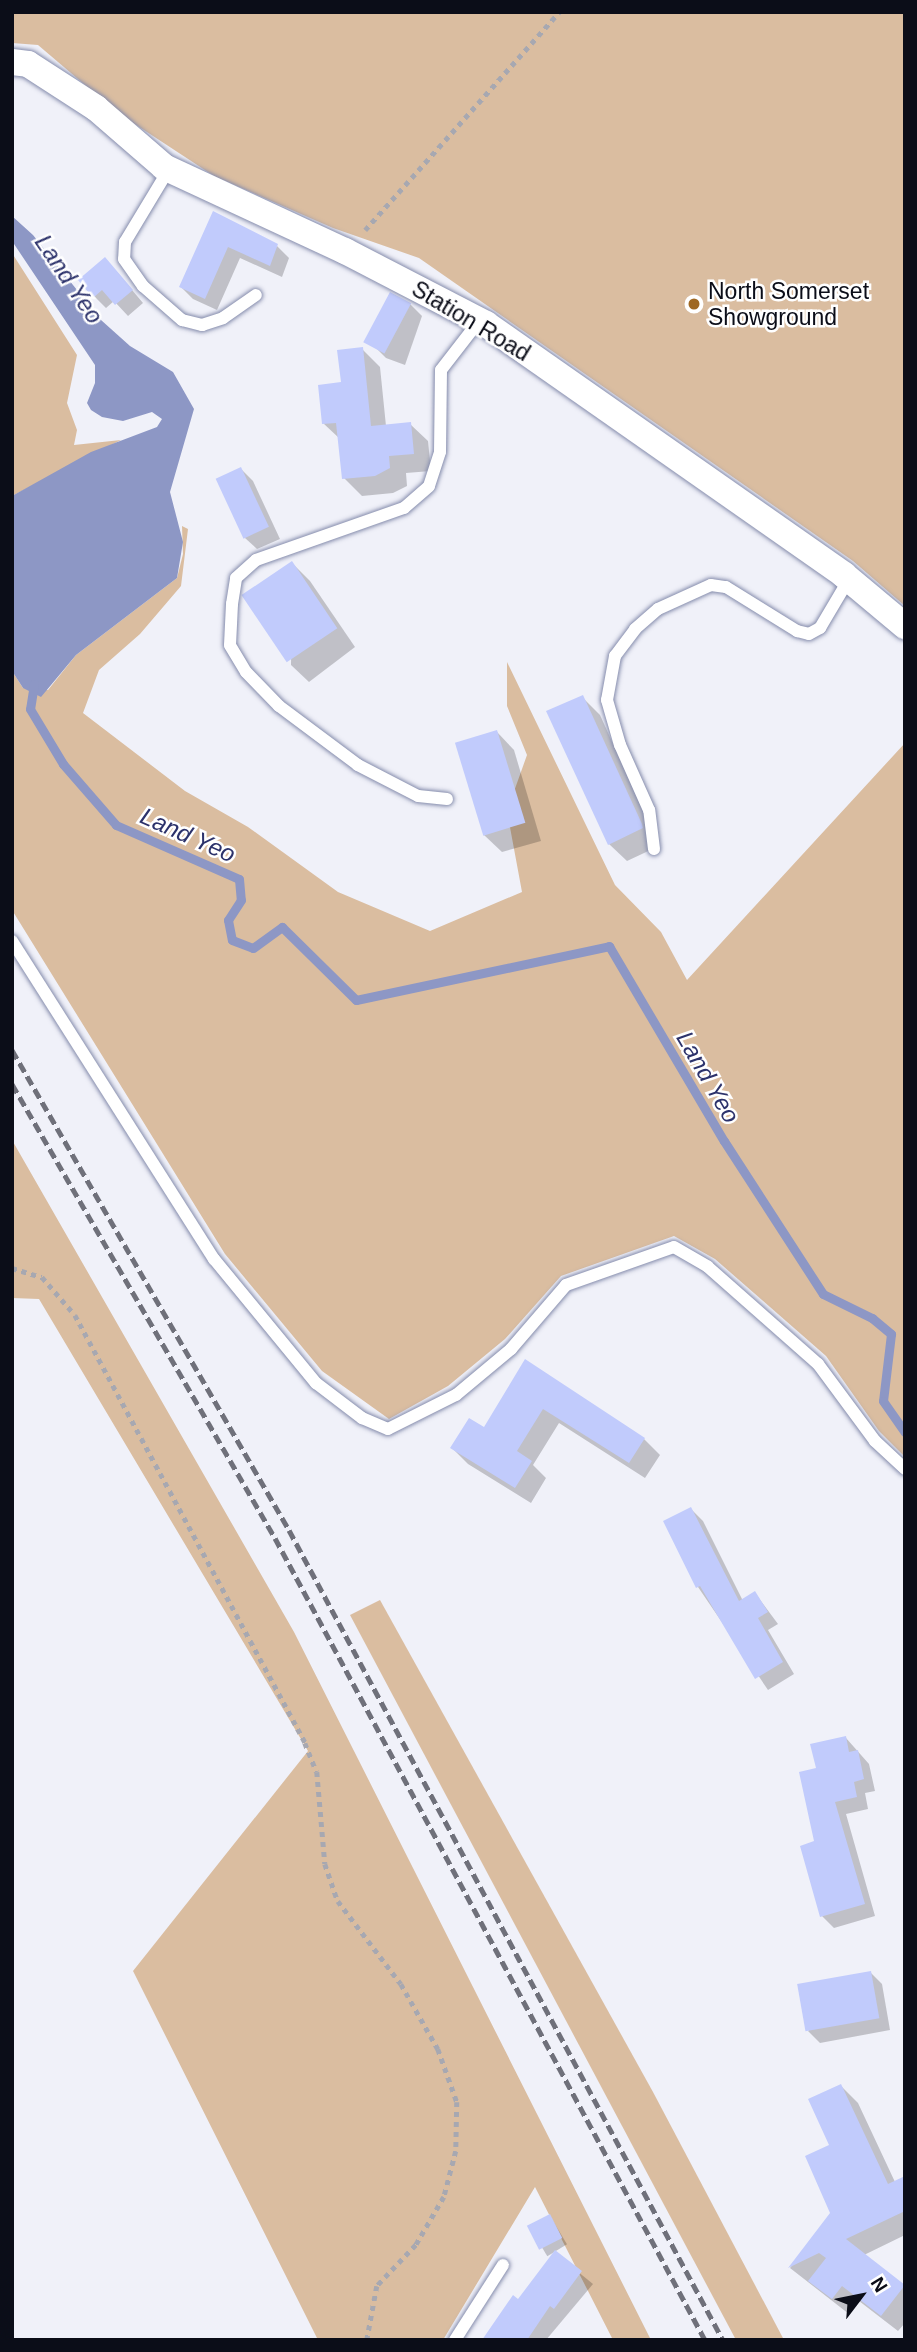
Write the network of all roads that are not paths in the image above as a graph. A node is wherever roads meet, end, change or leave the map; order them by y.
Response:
1 (12, 62) edge
2 (169, 169) junction
3 (256, 295) dead end
4 (479, 321) junction
5 (849, 579) junction
6 (905, 626) edge
7 (447, 799) dead end
8 (654, 849) dead end
9 (12, 941) edge
10 (905, 1469) edge
11 (503, 2265) dead end
12 (455, 2340) edge

1 - 2 street, Station Road
2 - 3 lane
2 - 4 street, Station Road
4 - 5 street, Station Road
4 - 7 lane
5 - 6 street, Station Road
5 - 8 lane
9 - 10 lane
11 - 12 lane

